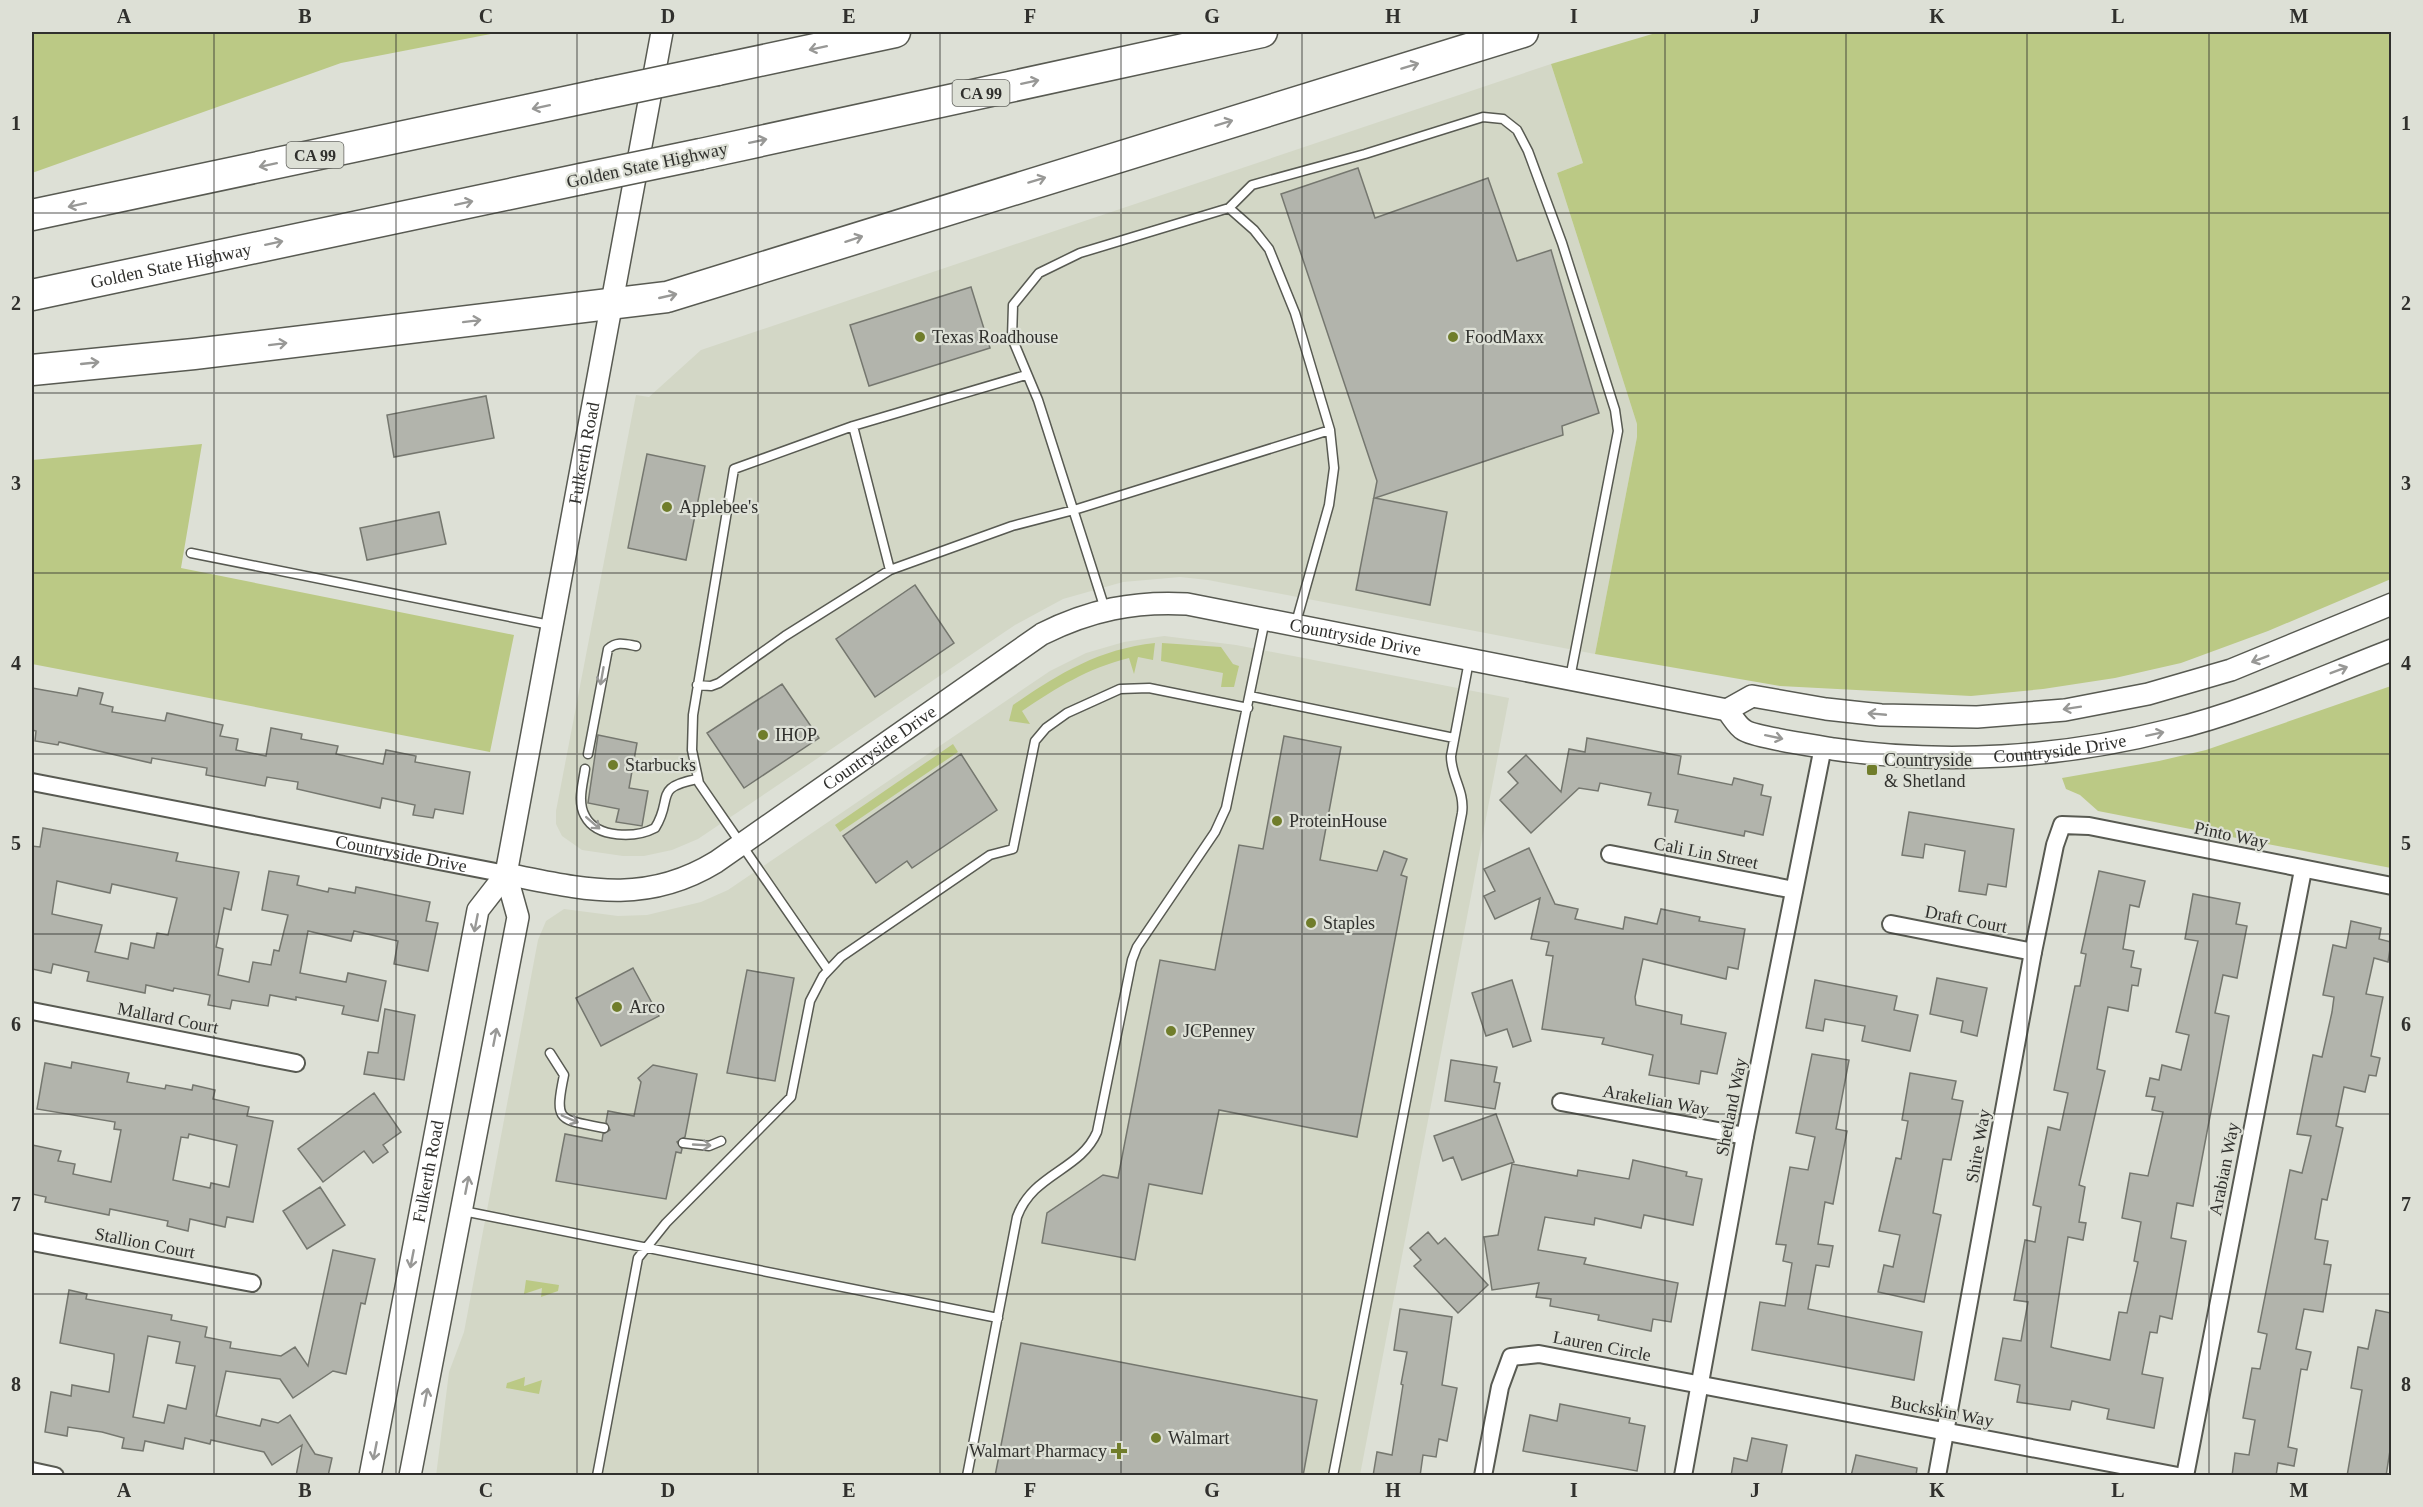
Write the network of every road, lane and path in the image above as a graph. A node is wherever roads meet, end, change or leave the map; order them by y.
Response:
1 (662, 32) edge
2 (895, 32) edge
3 (1262, 32) edge
4 (1523, 32) edge
5 (1229, 208) junction
6 (32, 215) edge
7 (32, 295) edge
8 (610, 304) junction
9 (32, 370) edge
10 (1026, 375) junction
11 (853, 426) junction
12 (1330, 430) junction
13 (1074, 510) junction
14 (191, 553) dead end
15 (890, 570) junction
16 (2391, 604) edge
17 (1105, 609) junction
18 (1265, 620) junction
19 (551, 625) junction
20 (1295, 627) junction
21 (636, 646) dead end
22 (2391, 650) edge
23 (1469, 660) junction
24 (1570, 680) junction
25 (697, 685) junction
26 (1250, 696) junction
27 (1248, 708) junction
28 (1726, 710) junction
29 (1454, 738) junction
30 (1823, 747) junction
31 (588, 754) dead end
32 (585, 769) dead end
33 (698, 778) junction
34 (32, 782) edge
35 (2062, 825) joint
36 (743, 844) junction
37 (1610, 854) dead end
38 (2303, 870) junction
39 (506, 874) junction
40 (2391, 886) edge
41 (1794, 890) junction
42 (1891, 924) dead end
43 (2033, 952) junction
44 (828, 970) junction
45 (32, 1011) edge
46 (550, 1053) dead end
47 (296, 1063) dead end
48 (1561, 1102) dead end
49 (604, 1128) dead end
50 (1745, 1136) junction
51 (721, 1142) dead end
52 (683, 1143) dead end
53 (462, 1211) junction
54 (32, 1242) edge
55 (644, 1247) junction
56 (252, 1283) dead end
57 (998, 1318) junction
58 (1699, 1386) junction
59 (1946, 1431) junction
60 (32, 1471) edge
61 (55, 1476) edge
62 (370, 1476) edge
63 (410, 1476) edge
64 (597, 1476) edge
65 (967, 1476) edge
66 (1333, 1476) edge
67 (1483, 1476) edge
68 (1683, 1476) edge
69 (1937, 1476) edge
70 (2178, 1476) edge
71 (2184, 1476) edge

1 - 8 street, Fulkerth Road
2 -> 6 highway, CA 99, bridge
7 -> 3 highway, Golden State Highway / CA 99, bridge
8 -> 4 highway
5 - 10 lane
5 - 12 lane
5 - 24 lane
9 -> 8 highway
8 - 19 street, Fulkerth Road
10 - 11 lane
10 - 13 lane
11 - 15 lane
11 - 25 lane
12 - 13 lane
12 - 20 lane
13 - 15 lane
13 - 17 lane
14 - 19 lane
15 - 25 lane
16 -> 28 street, Countryside Drive
17 - 18 street, Countryside Drive
17 - 36 street, Countryside Drive
18 - 20 street, Countryside Drive
18 - 26 lane
19 - 39 street, Fulkerth Road
20 - 23 street, Countryside Drive
21 -> 31 lane
30 -> 22 street, Countryside Drive
23 - 24 street, Countryside Drive
23 - 29 lane
24 - 28 street, Countryside Drive
25 - 33 lane
26 - 27 lane
26 - 29 lane
27 - 44 lane
27 - 57 lane
28 -> 30 street, Countryside Drive
29 - 66 lane
30 - 41 street, Shetland Way
32 -> 33 lane
33 - 36 lane
34 - 39 street, Countryside Drive
35 - 38 street, Pinto Way
35 - 43 street, Shire Way
36 - 39 street, Countryside Drive
36 - 44 lane
37 - 41 street, Cali Lin Street
38 - 40 street, Pinto Way
38 - 71 street, Arabian Way
53 -> 39 street, Fulkerth Road
39 -> 62 street, Fulkerth Road
41 - 50 street, Shetland Way
42 - 43 street, Draft Court
43 - 59 street, Shire Way
44 - 55 lane
45 - 47 street, Mallard Court
46 -> 49 lane
48 - 50 street, Arakelian Way
50 - 58 street, Shetland Way
52 -> 51 lane
53 - 55 lane
63 -> 53 street, Fulkerth Road
54 - 56 street, Stallion Court
55 - 57 lane
55 - 64 lane
57 - 65 lane
58 - 59 street, Buckskin Way
58 - 67 street, Lauren Circle
58 - 68 street, Shetland Way
59 - 69 street, Shire Way
59 - 70 street, Buckskin Way
60 - 61 street

